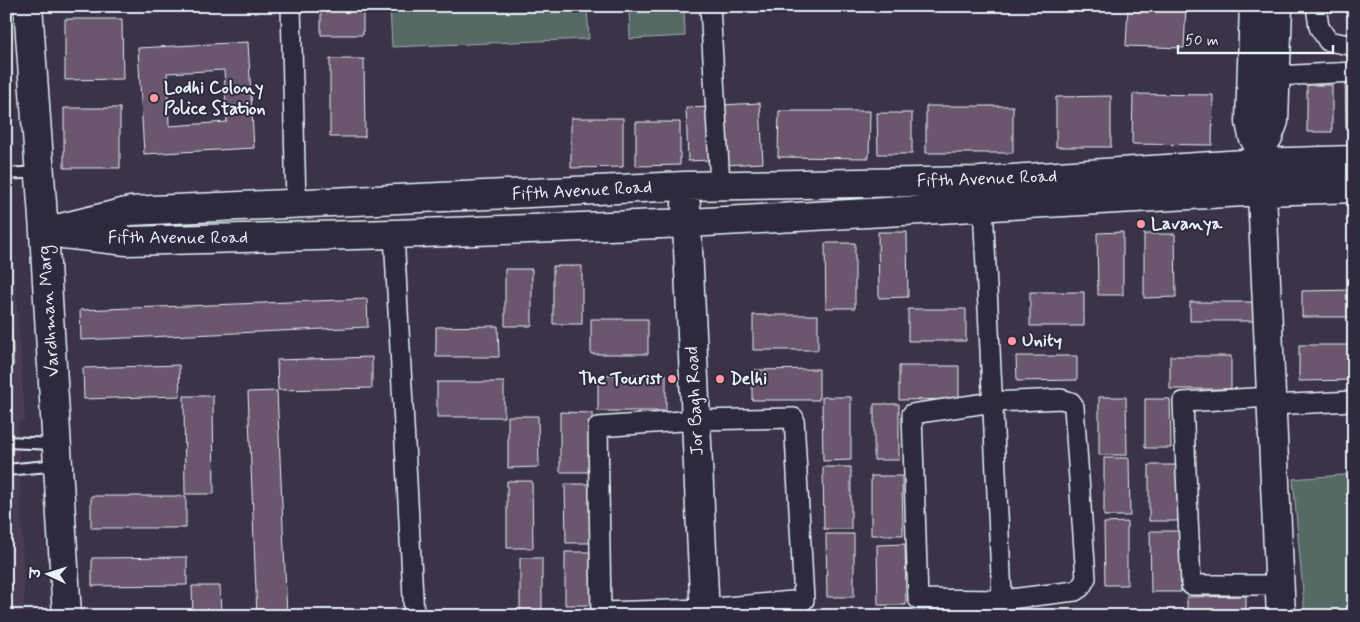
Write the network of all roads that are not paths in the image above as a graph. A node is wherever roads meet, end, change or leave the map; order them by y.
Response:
1 (28, 6) edge
2 (291, 6) edge
3 (710, 6) edge
4 (1254, 6) edge
5 (1278, 6) edge
6 (1316, 6) edge
7 (1354, 46) edge
8 (1354, 72) edge
9 (1275, 76) junction
10 (1260, 156) junction
11 (1354, 160) edge
12 (40, 172) junction
13 (6, 174) edge
14 (720, 185) junction
15 (685, 186) junction
16 (1354, 188) edge
17 (1262, 191) junction
18 (296, 204) junction
19 (983, 206) junction
20 (688, 223) junction
21 (44, 232) junction
22 (394, 234) junction
23 (1271, 401) junction
24 (1354, 401) edge
25 (993, 402) junction
26 (696, 420) junction
27 (6, 442) edge
28 (58, 454) junction
29 (6, 470) edge
30 (1280, 585) junction
31 (1002, 608) edge
32 (705, 612) edge
33 (67, 616) edge
34 (414, 616) edge
35 (1281, 616) edge

1 - 12 street, Vardhman Marg
2 - 18 street
3 - 14 street
4 - 10 street
5 - 9 street
6 - 7 street
8 - 9 street
9 - 10 street
10 - 11 street, Fifth Avenue Road
10 - 14 street, Fifth Avenue Road
10 - 17 street
12 - 13 lane
12 - 21 street, Vardhman Marg
14 - 15 street, Fifth Avenue Road
15 - 18 street, Fifth Avenue Road
15 - 20 street, Jor Bagh Road
16 - 17 street, Fifth Avenue Road
17 - 19 street, Fifth Avenue Road
17 - 23 street
18 - 21 street, Fifth Avenue Road
19 - 20 street, Fifth Avenue Road
19 - 25 street
20 - 22 street, Fifth Avenue Road
20 - 26 street, Jor Bagh Road
21 - 22 street, Fifth Avenue Road
21 - 28 street, Vardhman Marg
22 - 34 street
23 - 24 street
23 - 30 street
23 - 30 street
25 - 31 street
25 - 31 street
25 - 31 street
26 - 32 street, Jor Bagh Road
26 - 32 street
26 - 32 street
27 - 28 lane
28 - 29 lane
28 - 33 street, Vardhman Marg
30 - 35 street

